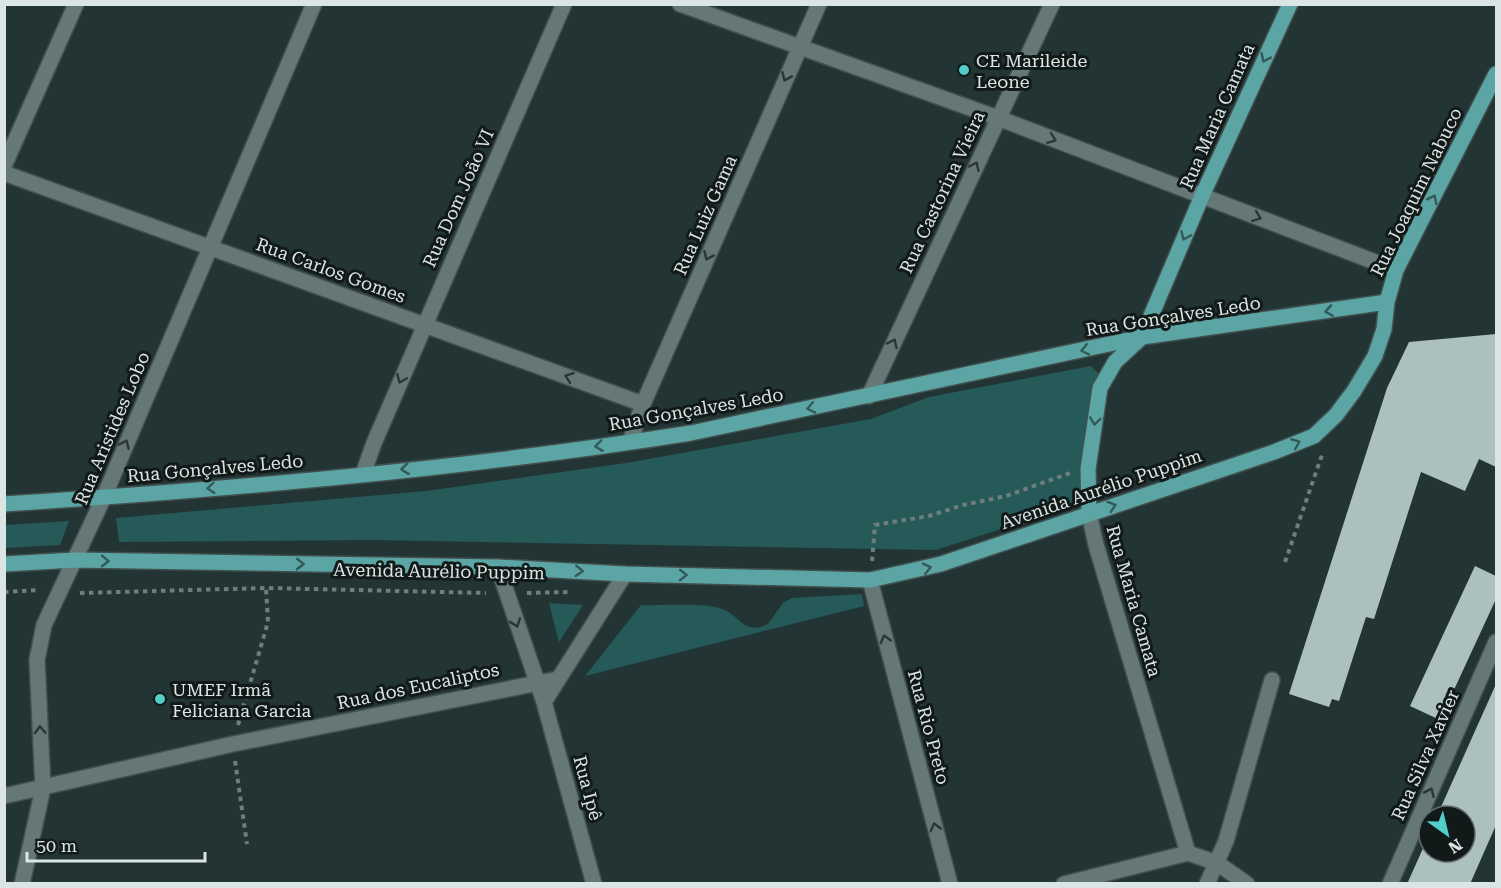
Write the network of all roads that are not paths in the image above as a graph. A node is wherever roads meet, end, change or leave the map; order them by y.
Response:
1 (76, 4) edge
2 (314, 4) edge
3 (564, 4) edge
4 (680, 4) edge
5 (819, 4) edge
6 (1052, 4) edge
7 (1290, 4) edge
8 (798, 49) junction
9 (1497, 74) edge
10 (998, 118) junction
11 (4, 166) edge
12 (4, 173) edge
13 (1202, 196) junction
14 (212, 248) junction
15 (1396, 270) junction
16 (1387, 302) junction
17 (424, 325) junction
18 (1142, 337) junction
19 (869, 396) junction
20 (643, 404) junction
21 (1336, 415) joint
22 (630, 442) junction
23 (363, 474) junction
24 (103, 498) junction
25 (4, 504) edge
26 (1089, 513) junction
27 (75, 560) junction
28 (4, 564) edge
29 (498, 567) junction
30 (625, 574) junction
31 (870, 580) junction
32 (1497, 642) edge
33 (558, 679) junction
34 (1272, 681) dead end
35 (536, 682) junction
36 (544, 702) junction
37 (43, 788) junction
38 (4, 796) edge
39 (1188, 853) junction
40 (1217, 863) junction
41 (22, 884) edge
42 (594, 884) edge
43 (950, 884) edge
44 (1064, 884) edge
45 (1207, 884) edge
46 (1247, 884) edge
47 (1390, 884) edge

1 - 11 street
2 - 14 street, Rua Aristides Lobo
3 - 17 street, Rua Dom João VI
4 - 8 street
5 - 8 street, Rua Luiz Gama
6 - 10 street, Rua Castorina Vieira
7 -> 13 main road, Rua Maria Camata
8 - 10 street
8 -> 20 street, Rua Luiz Gama
15 -> 9 main road, Rua Joaquim Nabuco
10 -> 13 street
19 -> 10 street, Rua Castorina Vieira
12 - 14 street, Rua Carlos Gomes
13 -> 15 street
13 -> 18 main road, Rua Maria Camata
14 - 17 street, Rua Carlos Gomes
24 -> 14 street, Rua Aristides Lobo
15 - 16 main road, Rua Joaquim Nabuco
16 -> 18 main road, Rua Gonçalves Ledo
16 - 21 main road, Rua Joaquim Nabuco
20 -> 17 street, Rua Carlos Gomes
17 -> 23 street, Rua Dom João VI
18 -> 19 main road, Rua Gonçalves Ledo
18 -> 26 main road, Rua Maria Camata
19 -> 22 main road, Rua Gonçalves Ledo
20 - 22 street, Rua Luiz Gama
26 -> 21 main road, Avenida Aurélio Puppim
22 -> 23 main road, Rua Gonçalves Ledo
23 -> 24 main road, Rua Gonçalves Ledo
24 - 25 main road, Rua Gonçalves Ledo
24 - 27 street, Rua Aristides Lobo
31 -> 26 main road, Avenida Aurélio Puppim
26 - 39 street, Rua Maria Camata
27 - 28 main road, Avenida Aurélio Puppim
27 -> 29 main road, Avenida Aurélio Puppim
37 -> 27 street, Rua Aristides Lobo
29 -> 30 main road, Avenida Aurélio Puppim
29 -> 35 street, Rua Ipê
30 -> 31 main road, Avenida Aurélio Puppim
30 - 33 street
43 -> 31 street, Rua Rio Preto
47 -> 32 street, Rua Silva Xavier
33 - 35 street, Rua dos Eucaliptos
33 - 36 street
34 - 40 street
35 - 36 street, Rua Ipê
35 - 37 street, Rua dos Eucaliptos
36 - 42 street, Rua Ipê
37 - 38 street, Rua dos Eucaliptos
37 - 41 street, Rua Aristides Lobo
39 - 40 street
39 - 44 street
40 - 45 street
40 - 46 street

